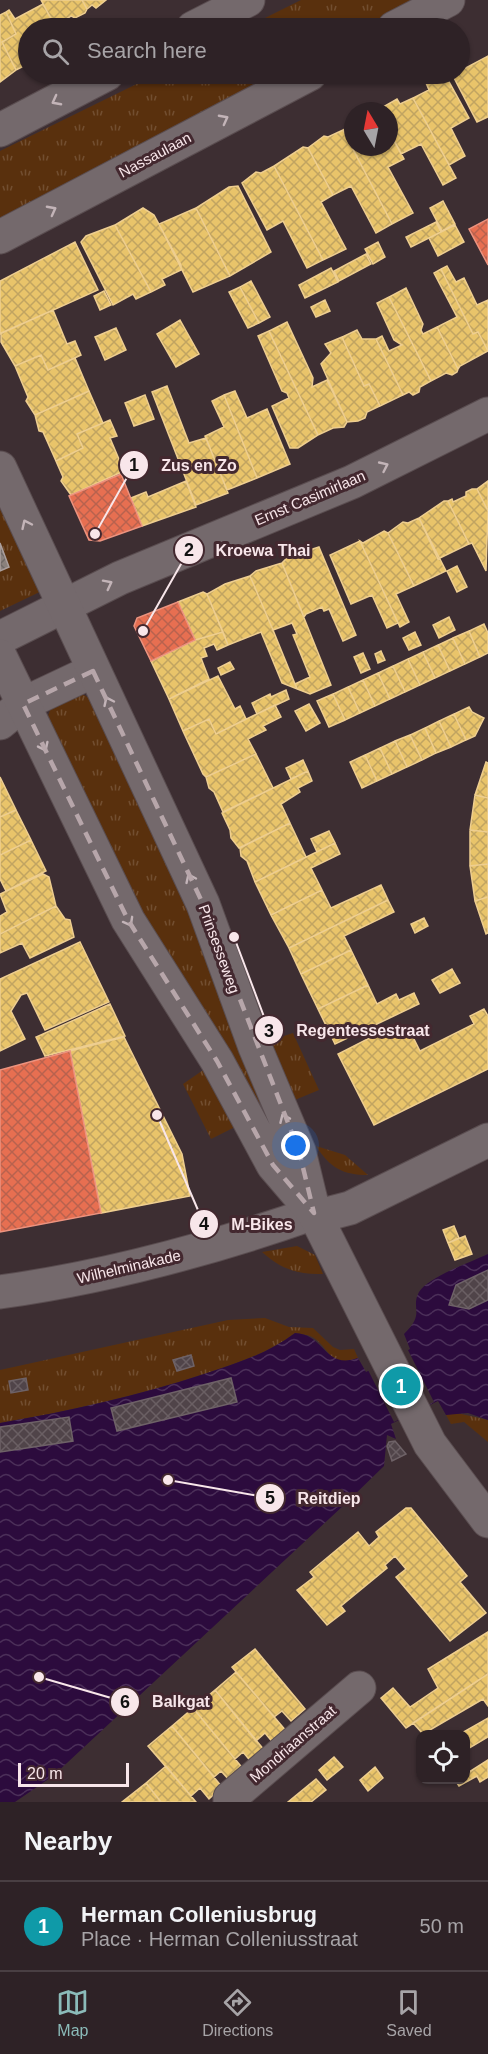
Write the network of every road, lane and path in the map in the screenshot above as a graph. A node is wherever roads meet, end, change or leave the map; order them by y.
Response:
1 (248, 0) edge
2 (448, 0) edge
3 (213, 18) edge
4 (413, 18) edge
5 (88, 84) edge
6 (291, 84) edge
7 (0, 130) edge
8 (0, 237) edge
9 (488, 414) edge
10 (0, 468) edge
11 (63, 607) junction
12 (0, 638) edge
13 (0, 656) edge
14 (93, 671) junction
15 (11, 713) edge
16 (488, 1140) edge
17 (314, 1213) junction
18 (0, 1292) edge
19 (484, 1511) edge
20 (359, 1688) dead end
21 (230, 1802) edge

1 - 3 street
2 - 4 street
5 -> 7 street
8 -> 6 street, Nassaulaan
11 -> 9 street, Ernst Casimirlaan
11 -> 10 street, Prinsesseweg
11 - 12 street, Ernst Casimirlaan
11 - 14 street, Prinsesseweg
13 - 15 street
14 - 15 street
17 -> 14 street, Prinsesseweg
15 -> 17 street
16 - 17 street, Wilhelminakade
17 - 18 street, Wilhelminakade
17 - 19 street
20 - 21 street, Mondriaanstraat

